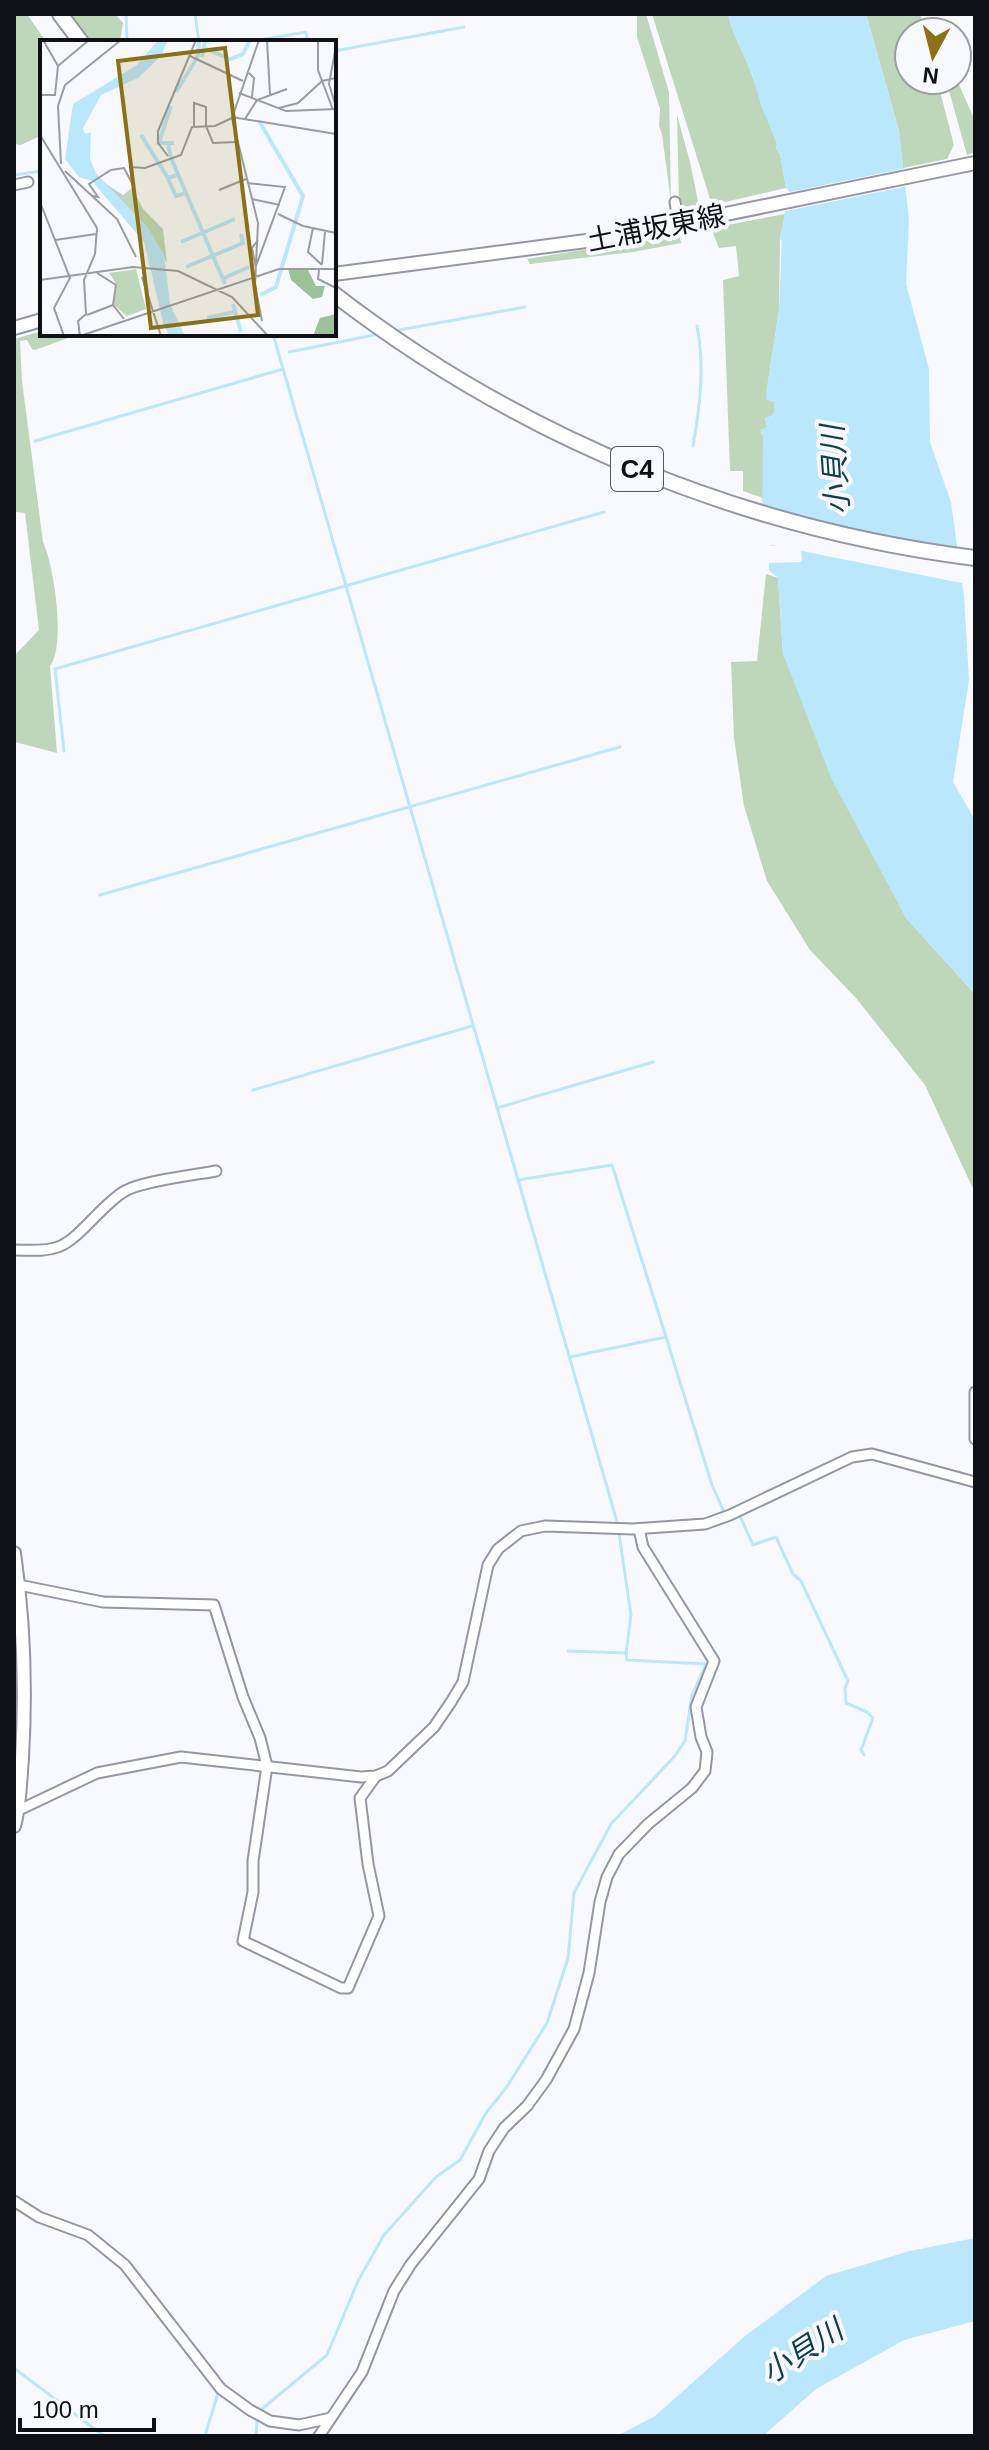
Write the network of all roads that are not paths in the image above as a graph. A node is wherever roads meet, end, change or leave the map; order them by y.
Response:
1 (60, 14) edge
2 (80, 40) edge
3 (975, 163) edge
4 (28, 182) dead end
5 (14, 185) edge
6 (675, 202) dead end
7 (677, 214) dead end
8 (336, 274) edge
9 (336, 296) edge
10 (40, 321) edge
11 (14, 328) edge
12 (975, 558) edge
13 (216, 1171) dead end
14 (14, 1250) edge
15 (975, 1392) edge
16 (975, 1439) edge
17 (975, 1482) edge
18 (639, 1529) junction
19 (14, 1553) edge
20 (19, 1585) junction
21 (18, 1609) edge
22 (267, 1766) junction
23 (376, 1776) junction
24 (15, 1818) edge
25 (14, 2201) edge
26 (331, 2418) junction
27 (319, 2436) edge

1 - 2 highway
3 - 8 main road, 土浦坂東線
4 - 5 street
6 - 7 street
9 - 12 highway, C4
10 - 11 main road
13 - 14 street
15 - 16 street
17 - 18 street
18 - 23 street
18 - 26 street
19 - 20 main road
20 - 21 main road
20 - 22 street
21 - 24 main road
22 - 23 street
22 - 23 street
22 - 24 street
25 - 26 street
26 - 27 street

